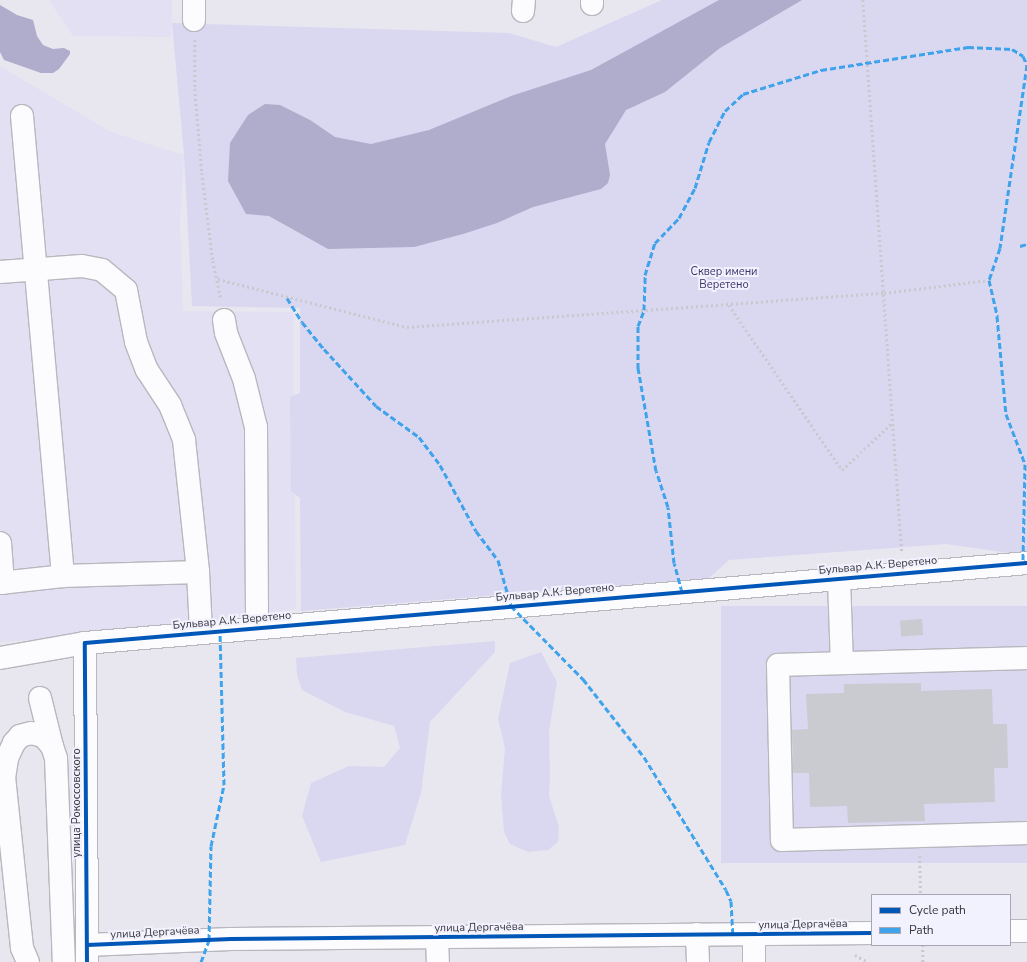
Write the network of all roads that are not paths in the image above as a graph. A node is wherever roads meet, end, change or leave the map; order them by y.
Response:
1 (22, 116) dead end
2 (36, 270) junction
3 (0, 272) edge
4 (224, 320) road end
5 (0, 543) edge
6 (1027, 563) edge
7 (198, 572) junction
8 (63, 576) junction
9 (839, 578) junction
10 (2, 583) edge
11 (257, 628) junction
12 (201, 632) junction
13 (85, 643) junction
14 (0, 658) edge
15 (1027, 658) edge
16 (842, 663) junction
17 (1027, 676) edge
18 (40, 698) dead end
19 (52, 746) junction
20 (1027, 833) edge
21 (1011, 931) edge
22 (1027, 931) edge
23 (871, 933) edge
24 (697, 934) junction
25 (754, 935) junction
26 (437, 937) junction
27 (87, 955) edge
28 (65, 960) edge
29 (28, 962) edge
30 (438, 962) edge
31 (698, 962) edge
32 (754, 962) edge

1 - 2 street
2 - 3 street
2 - 7 street
2 - 8 street
4 - 11 street
5 - 10 street
6 - 9 street, Бульвар А.К. Веретено
7 - 8 street
7 - 12 street
8 - 10 street
9 - 11 street, Бульвар А.К. Веретено
9 - 16 street
11 - 12 street, Бульвар А.К. Веретено
12 - 13 street, Бульвар А.К. Веретено
13 - 14 street, Бульвар А.К. Веретено
13 - 27 street, улица Рокоссовского
15 - 16 street
15 - 17 street
16 - 20 street
18 - 19 street
19 - 28 street
19 - 29 street
21 - 22 street
23 - 25 street, улица Дергачёва
24 - 25 street, улица Дергачёва
24 - 26 street, улица Дергачёва
24 - 31 street
25 - 32 street
26 - 27 street, улица Дергачёва
26 - 30 street
27 - 28 street, улица Дергачёва

